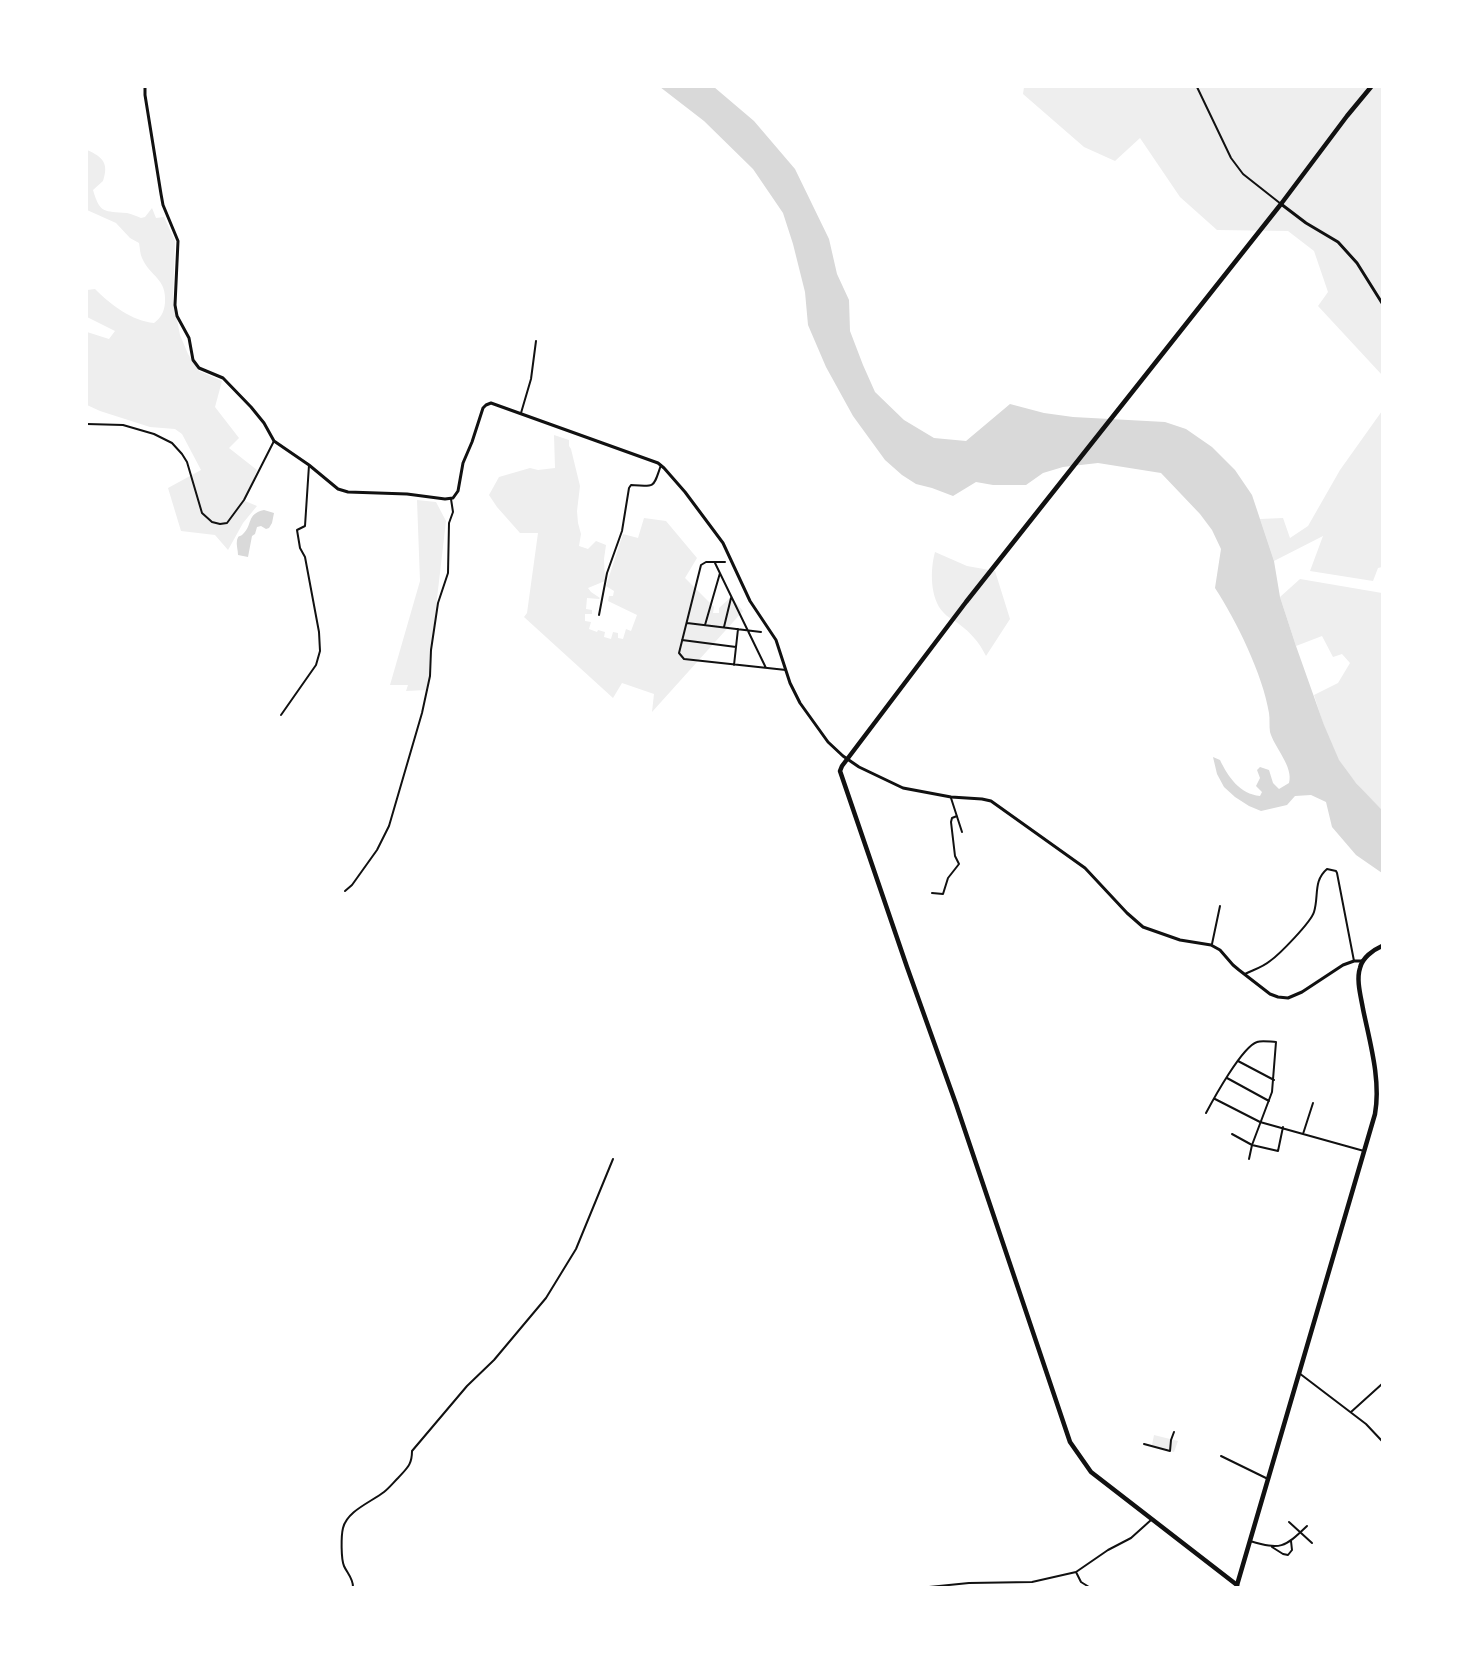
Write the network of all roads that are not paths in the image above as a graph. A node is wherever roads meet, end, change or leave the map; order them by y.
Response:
1 (145, 87) edge
2 (1197, 87) edge
3 (1371, 87) edge
4 (1281, 204) junction
5 (1382, 303) edge
6 (536, 341) dead end
7 (521, 413) junction
8 (87, 424) edge
9 (274, 441) junction
10 (309, 465) junction
11 (661, 465) junction
12 (451, 499) junction
13 (715, 562) junction
14 (724, 562) dead end
15 (720, 573) junction
16 (731, 597) junction
17 (599, 615) dead end
18 (687, 623) junction
19 (705, 625) junction
20 (724, 627) junction
21 (738, 629) junction
22 (748, 631) junction
23 (761, 632) dead end
24 (682, 640) junction
25 (736, 647) junction
26 (734, 665) junction
27 (766, 668) junction
28 (786, 670) junction
29 (281, 715) dead end
30 (847, 759) junction
31 (951, 796) junction
32 (957, 816) junction
33 (962, 832) dead end
34 (345, 891) dead end
35 (932, 893) dead end
36 (1220, 906) dead end
37 (1211, 945) junction
38 (1382, 946) edge
39 (1354, 961) junction
40 (1363, 962) junction
41 (1245, 974) junction
42 (1238, 1061) junction
43 (1226, 1077) junction
44 (1274, 1080) junction
45 (1214, 1098) junction
46 (1269, 1101) junction
47 (1313, 1103) dead end
48 (1206, 1113) dead end
49 (1260, 1122) junction
50 (1283, 1127) junction
51 (1232, 1134) dead end
52 (1304, 1134) junction
53 (1252, 1145) junction
54 (1364, 1151) junction
55 (613, 1159) dead end
56 (1249, 1159) dead end
57 (1299, 1373) junction
58 (1382, 1384) edge
59 (1351, 1412) junction
60 (1174, 1432) dead end
61 (1382, 1441) edge
62 (1144, 1444) dead end
63 (1221, 1456) dead end
64 (1268, 1479) junction
65 (1152, 1520) junction
66 (1289, 1522) dead end
67 (1307, 1526) dead end
68 (1300, 1532) junction
69 (1250, 1541) junction
70 (1291, 1541) junction
71 (1312, 1543) dead end
72 (1272, 1547) junction
73 (1076, 1572) junction
74 (1237, 1586) edge
75 (353, 1587) edge
76 (929, 1587) edge
77 (1089, 1587) edge

1 - 9 street
2 - 4 street
3 - 4 main road
4 - 5 street
4 - 30 main road
6 - 7 street
7 - 11 street
7 - 12 street
8 - 9 street
9 - 10 street
10 - 12 street
10 - 29 street
11 - 17 street
11 - 28 street
12 - 34 street
13 - 14 street
13 - 15 street
13 - 18 street
15 - 16 street
15 - 19 street
16 - 20 street
16 - 22 street
18 - 19 street
18 - 24 street
19 - 20 street
20 - 21 street
21 - 22 street
21 - 25 street
22 - 23 street
22 - 27 street
24 - 25 street
24 - 26 street
25 - 26 street
26 - 27 street
27 - 28 street
28 - 30 street
30 - 31 street
30 - 65 main road
31 - 32 street
31 - 37 street
32 - 33 street
32 - 35 street
36 - 37 street
37 - 41 street
38 - 40 main road
39 - 40 street
39 - 41 street
39 - 41 street
40 - 54 main road
42 - 43 street
42 - 44 street
42 - 44 street
43 - 45 street
43 - 46 street
44 - 46 street
45 - 48 street
45 - 49 street
46 - 49 street
47 - 52 street
49 - 50 street
49 - 53 street
50 - 52 street
50 - 53 street
51 - 53 street
52 - 54 street
53 - 56 street
54 - 57 main road
55 - 75 street
57 - 59 street
57 - 64 main road
58 - 59 street
59 - 61 street
60 - 62 street
63 - 64 street
64 - 69 main road
65 - 73 street
65 - 74 main road
66 - 68 street
67 - 68 street
68 - 70 street
68 - 71 street
69 - 72 street
69 - 74 main road
70 - 72 street
70 - 72 street
73 - 76 street
73 - 77 street

